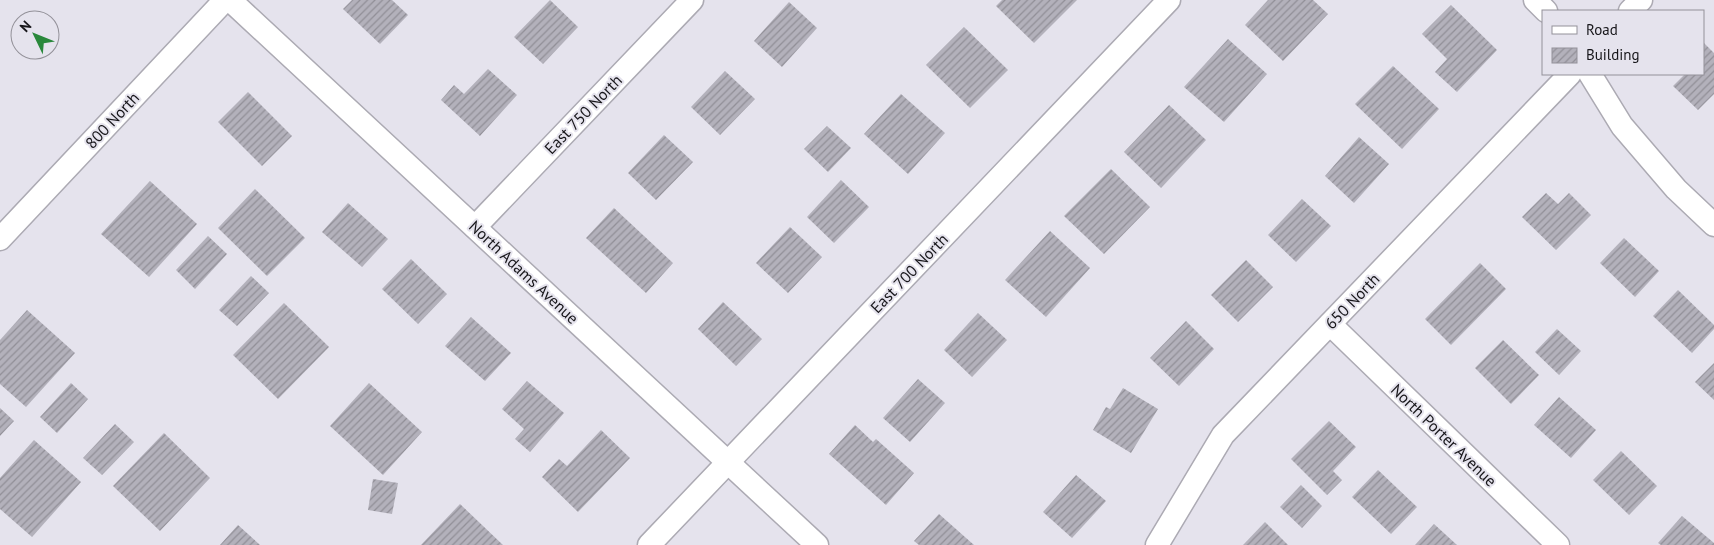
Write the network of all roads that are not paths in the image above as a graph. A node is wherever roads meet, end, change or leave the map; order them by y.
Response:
1 (224, 0) edge
2 (230, 0) edge
3 (692, 0) edge
4 (1169, 0) edge
5 (1534, 0) edge
6 (1641, 0) edge
7 (1545, 10) edge
8 (1631, 10) edge
9 (1569, 75) edge
10 (1591, 75) edge
11 (1714, 225) edge
12 (475, 227) junction
13 (0, 239) edge
14 (1330, 324) junction
15 (728, 462) junction
16 (649, 545) edge
17 (817, 545) edge
18 (1157, 545) edge
19 (1558, 545) edge

1 - 13 street, 800 North
2 - 12 street, North Adams Avenue
3 - 12 street, East 750 North
4 - 15 street, East 700 North
5 - 7 street
6 - 8 street
9 - 14 street, 650 North
10 - 11 street
12 - 15 street, North Adams Avenue
14 - 18 street, 650 North
14 - 19 street, North Porter Avenue
15 - 16 street, East 700 North
15 - 17 street, North Adams Avenue

